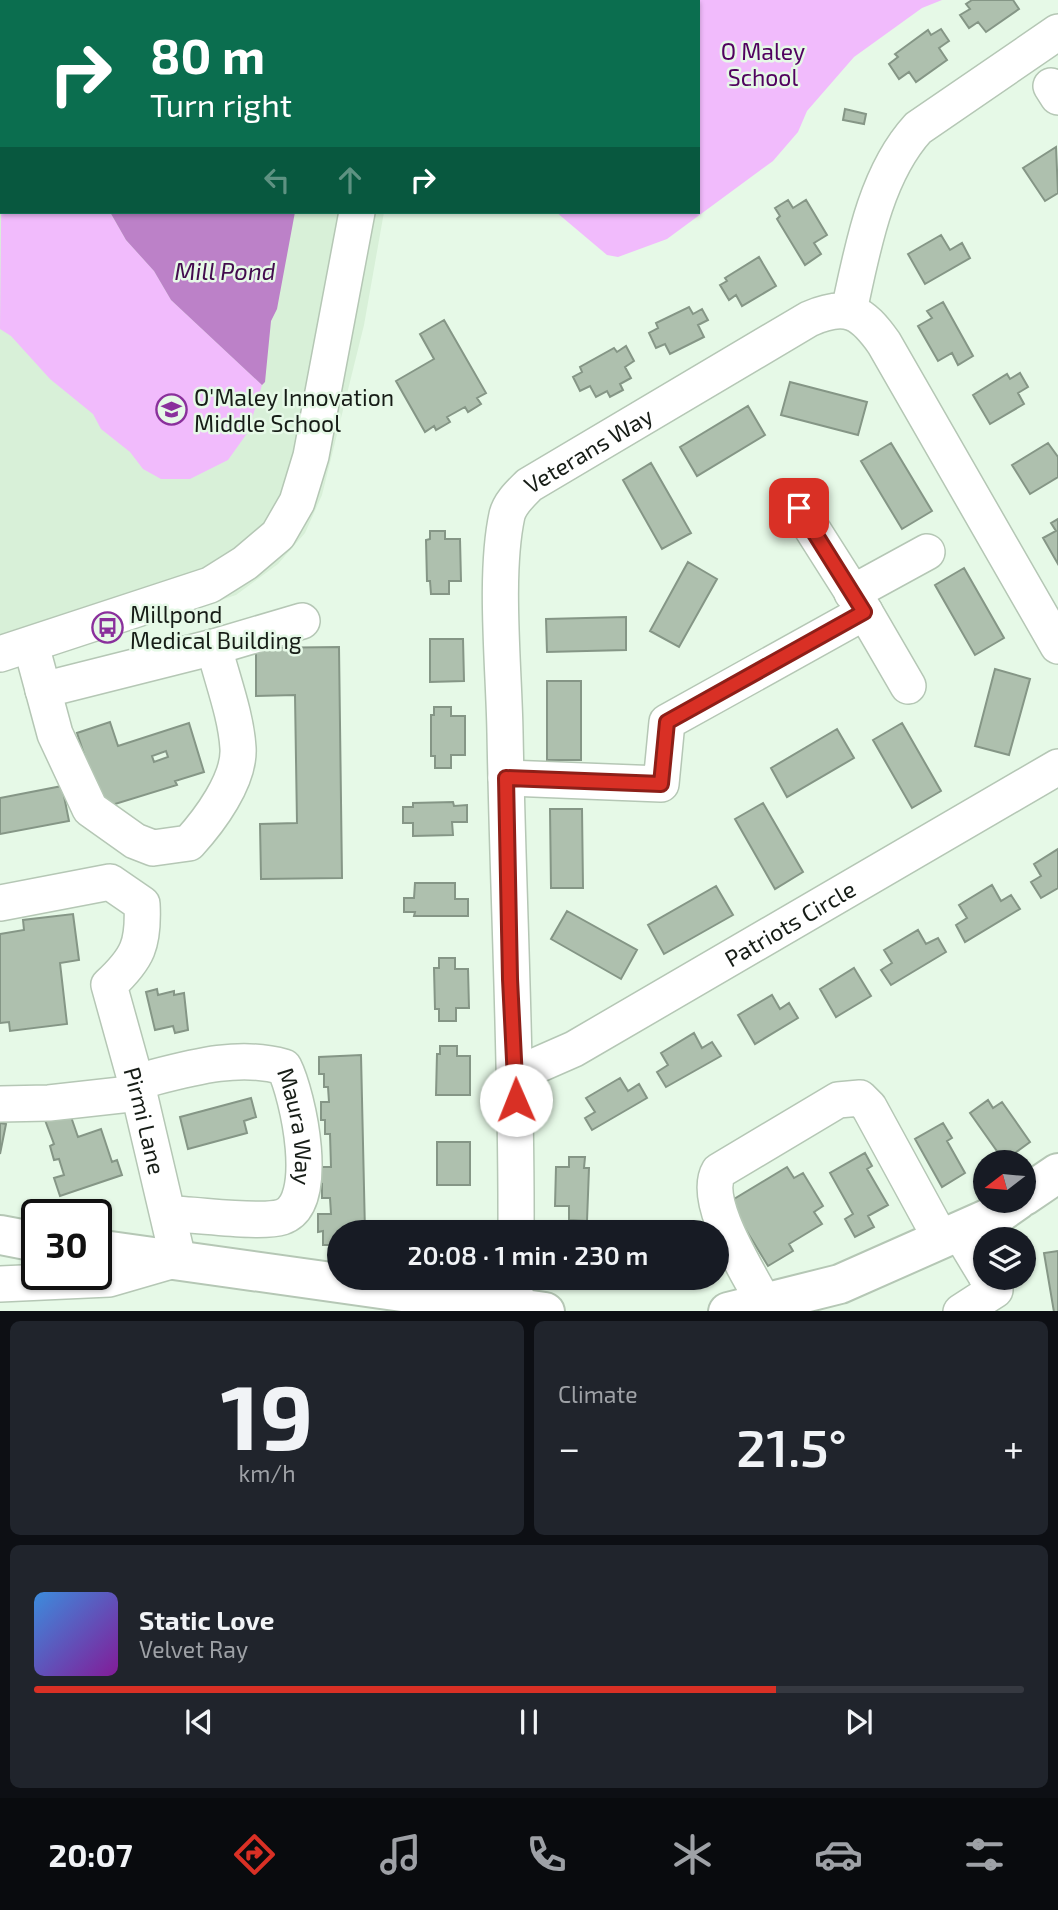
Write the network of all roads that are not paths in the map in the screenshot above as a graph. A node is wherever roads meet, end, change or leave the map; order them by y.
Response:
1 (1058, 32) edge
2 (357, 214) edge
3 (849, 311) junction
4 (799, 508) dead end
5 (927, 552) dead end
6 (858, 602) junction
7 (302, 621) dead end
8 (1058, 646) edge
9 (214, 647) junction
10 (15, 650) edge
11 (908, 686) dead end
12 (43, 690) junction
13 (1058, 767) edge
14 (506, 778) junction
15 (0, 903) edge
16 (517, 1074) junction
17 (137, 1087) junction
18 (0, 1104) edge
19 (1058, 1173) edge
20 (1036, 1188) edge
21 (999, 1213) edge
22 (169, 1214) junction
23 (516, 1220) edge
24 (950, 1235) junction
25 (0, 1236) edge
26 (21, 1239) edge
27 (112, 1251) edge
28 (178, 1259) junction
29 (973, 1261) edge
30 (0, 1284) edge
31 (996, 1290) edge
32 (525, 1298) edge
33 (762, 1306) edge
34 (961, 1311) edge

1 - 3 street
2 - 10 street
3 - 8 street
3 - 14 street, Veterans Way
4 - 6 street
5 - 6 street
6 - 11 street
6 - 14 street
7 - 9 street
9 - 12 street
9 - 12 street
10 - 12 street
13 - 16 street, Patriots Circle
14 - 16 street, Veterans Way
15 - 17 street, Pirmi Lane
16 - 23 street, Veterans Way
17 - 18 street
17 - 22 street, Pirmi Lane
17 - 22 street, Maura Way
19 - 20 main road
21 - 24 main road
22 - 28 street, Pirmi Lane
24 - 29 street
24 - 33 main road
24 - 33 street
25 - 26 main road
27 - 28 main road
28 - 30 street
28 - 32 main road
31 - 34 street

